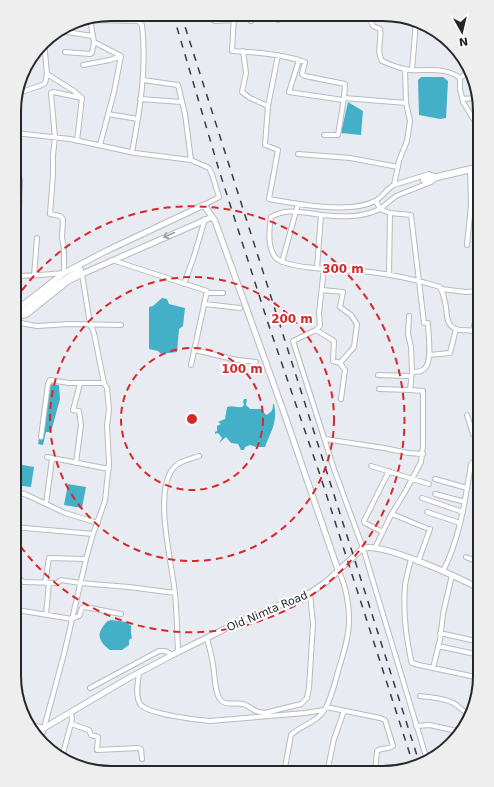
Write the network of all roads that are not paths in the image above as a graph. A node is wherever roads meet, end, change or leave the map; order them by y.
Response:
1 (138, 21) edge
2 (234, 21) edge
3 (371, 21) edge
4 (91, 24) edge
5 (416, 27) edge
6 (68, 32) edge
7 (92, 36) junction
8 (94, 42) junction
9 (45, 50) edge
10 (243, 51) junction
11 (65, 52) dead end
12 (278, 55) junction
13 (121, 56) junction
14 (299, 60) junction
15 (83, 65) dead end
16 (405, 69) junction
17 (412, 70) junction
18 (47, 74) junction
19 (465, 75) edge
20 (460, 78) junction
21 (143, 80) junction
22 (23, 92) edge
23 (82, 98) junction
24 (472, 98) edge
25 (140, 99) junction
26 (343, 99) junction
27 (462, 99) junction
28 (182, 102) junction
29 (406, 103) junction
30 (268, 106) junction
31 (108, 114) junction
32 (473, 118) edge
33 (138, 119) junction
34 (21, 134) edge
35 (324, 135) dead end
36 (55, 138) junction
37 (77, 141) junction
38 (100, 145) junction
39 (132, 152) junction
40 (298, 154) dead end
41 (191, 160) junction
42 (398, 167) junction
43 (470, 168) junction
44 (473, 168) edge
45 (436, 177) junction
46 (424, 180) dead end
47 (394, 185) junction
48 (376, 201) junction
49 (298, 204) junction
50 (202, 206) junction
51 (380, 209) junction
52 (296, 211) junction
53 (390, 214) junction
54 (322, 215) junction
55 (212, 217) junction
56 (205, 219) junction
57 (37, 238) dead end
58 (467, 245) dead end
59 (111, 260) junction
60 (282, 262) junction
61 (317, 268) junction
62 (324, 268) junction
63 (81, 272) junction
64 (64, 273) junction
65 (389, 275) junction
66 (21, 276) edge
67 (34, 276) junction
68 (419, 281) junction
69 (184, 284) junction
70 (441, 289) junction
71 (322, 290) junction
72 (473, 292) edge
73 (207, 293) junction
74 (223, 293) dead end
75 (205, 304) junction
76 (21, 307) edge
77 (240, 308) dead end
78 (21, 314) edge
79 (21, 316) edge
80 (409, 316) dead end
81 (21, 321) edge
82 (90, 324) junction
83 (121, 325) dead end
84 (456, 329) junction
85 (316, 330) junction
86 (473, 330) edge
87 (195, 350) junction
88 (429, 355) junction
89 (256, 362) dead end
90 (340, 363) junction
91 (191, 365) dead end
92 (411, 374) junction
93 (378, 375) dead end
94 (104, 383) junction
95 (80, 384) junction
96 (379, 389) dead end
97 (410, 390) junction
98 (342, 399) dead end
99 (467, 415) dead end
100 (473, 434) edge
101 (41, 437) dead end
102 (325, 439) junction
103 (422, 454) junction
104 (199, 456) dead end
105 (473, 462) edge
106 (76, 464) junction
107 (371, 466) dead end
108 (109, 469) junction
109 (389, 471) junction
110 (412, 478) junction
111 (435, 479) dead end
112 (429, 484) dead end
113 (468, 488) junction
114 (21, 494) edge
115 (435, 494) dead end
116 (422, 498) dead end
117 (465, 502) junction
118 (46, 504) junction
119 (427, 512) dead end
120 (463, 512) junction
121 (392, 514) junction
122 (98, 523) junction
123 (460, 523) junction
124 (21, 528) edge
125 (383, 532) junction
126 (93, 534) junction
127 (363, 548) junction
128 (375, 548) junction
129 (466, 557) dead end
130 (86, 559) junction
131 (411, 559) junction
132 (473, 560) edge
133 (418, 562) junction
134 (338, 570) junction
135 (443, 571) junction
136 (452, 575) junction
137 (21, 580) edge
138 (47, 583) junction
139 (80, 583) junction
140 (473, 586) edge
141 (175, 593) junction
142 (310, 593) junction
143 (21, 610) edge
144 (46, 614) junction
145 (121, 614) dead end
146 (72, 619) junction
147 (440, 633) junction
148 (207, 638) junction
149 (473, 640) edge
150 (438, 646) junction
151 (176, 653) junction
152 (473, 654) edge
153 (433, 668) junction
154 (139, 673) junction
155 (473, 677) edge
156 (90, 688) dead end
157 (420, 696) dead end
158 (326, 708) junction
159 (344, 711) junction
160 (71, 712) junction
161 (465, 712) edge
162 (71, 724) junction
163 (416, 726) junction
164 (37, 727) edge
165 (44, 728) junction
166 (454, 731) edge
167 (42, 733) edge
168 (63, 752) edge
169 (425, 755) edge
170 (142, 759) dead end
171 (285, 766) edge
172 (329, 766) edge
173 (376, 766) edge

1 - 21 street
2 - 10 street
3 - 16 street
4 - 7 street
5 - 17 street
6 - 7 street
7 - 8 street
8 - 11 street
8 - 13 street
9 - 18 street
10 - 12 street
10 - 30 street
12 - 14 street
12 - 30 street
13 - 15 street
13 - 31 street
14 - 26 street
14 - 26 street
16 - 17 street
16 - 29 street
17 - 20 street
18 - 22 street
18 - 23 street
19 - 20 street
20 - 27 street
21 - 25 street
21 - 28 street
23 - 36 street
23 - 37 street
24 - 27 street
25 - 28 street
25 - 33 street
26 - 29 street
26 - 35 street
27 - 32 street
28 - 41 street
29 - 42 street
30 - 49 street
31 - 33 street
31 - 38 street
33 - 39 street
34 - 36 street
36 - 37 street
36 - 64 street
37 - 38 street
38 - 39 street
39 - 41 street
40 - 42 street
41 - 50 street
42 - 47 street
43 - 44 main road
43 - 45 main road
43 - 58 street
45 - 46 main road
45 - 47 street
45 - 51 street
47 - 48 street
48 - 49 street
48 - 51 street
49 - 52 street
50 - 55 street
50 - 64 street
51 - 53 street
51 - 54 street
52 - 54 street
52 - 60 street
52 - 60 street
53 - 65 street
53 - 68 street
54 - 61 street
55 - 56 street
55 - 134 street
56 -> 59 street
56 - 69 street
57 - 67 street
59 - 63 street
59 - 69 street
60 - 61 street
61 - 62 street
62 - 65 street
62 - 71 street
63 - 78 main road
63 - 79 street
63 - 82 street
64 - 67 street
64 - 76 street
65 - 68 street
66 - 67 street
68 - 70 street
68 - 88 street
69 - 73 street
70 - 72 street
70 - 84 street
71 - 85 street
71 - 90 street
73 - 74 street
73 - 75 street
75 - 77 street
75 - 87 street
80 - 92 street
81 - 82 street
82 - 83 street
82 - 94 street
84 - 86 street
84 - 88 street
85 - 90 street
85 - 102 street
87 - 89 street
87 - 91 street
88 - 92 street
90 - 98 street
92 - 93 street
92 - 97 street
94 - 95 street
94 - 108 street
95 - 101 street
95 - 106 street
96 - 97 street
97 - 103 street
99 - 100 street
102 - 103 street
102 - 127 street
103 - 110 street
104 - 141 street
105 - 113 street
106 - 108 street
106 - 118 street
107 - 109 street
108 - 122 street
109 - 110 street
109 - 125 street
110 - 112 street
110 - 121 street
111 - 113 street
113 - 117 street
114 - 118 street
115 - 117 street
116 - 120 street
117 - 120 street
118 - 122 street
119 - 123 street
120 - 123 street
121 - 125 street
121 - 133 street
122 - 126 street
123 - 135 street
124 - 126 street
125 - 128 street
126 - 130 street
127 - 128 street
127 - 134 street, Old Nimta Road
127 - 163 street
128 - 131 street
129 - 132 street
130 - 138 street
130 - 139 street
131 - 133 street
131 - 153 street
133 - 135 street
134 - 142 street, Old Nimta Road
134 - 158 street
135 - 136 street
136 - 140 street
136 - 147 street
137 - 138 street
138 - 139 street
138 - 144 street
139 - 141 street
139 - 146 street
141 - 151 street
142 - 148 street, Old Nimta Road
142 - 148 street
143 - 144 street
144 - 146 street
145 - 146 street
146 - 165 street
147 - 149 street
147 - 150 street
148 - 151 street, Old Nimta Road
150 - 152 street
150 - 153 street
151 - 154 street, Old Nimta Road
151 - 156 street
153 - 155 street
154 - 158 street
154 - 160 street, Old Nimta Road
157 - 161 street
158 - 159 street
158 - 171 street
159 - 172 street
159 - 173 street
160 - 162 street
160 - 165 street, Old Nimta Road
162 - 168 street
162 - 170 street
163 - 166 street
163 - 169 street
164 - 165 street
165 - 167 street

